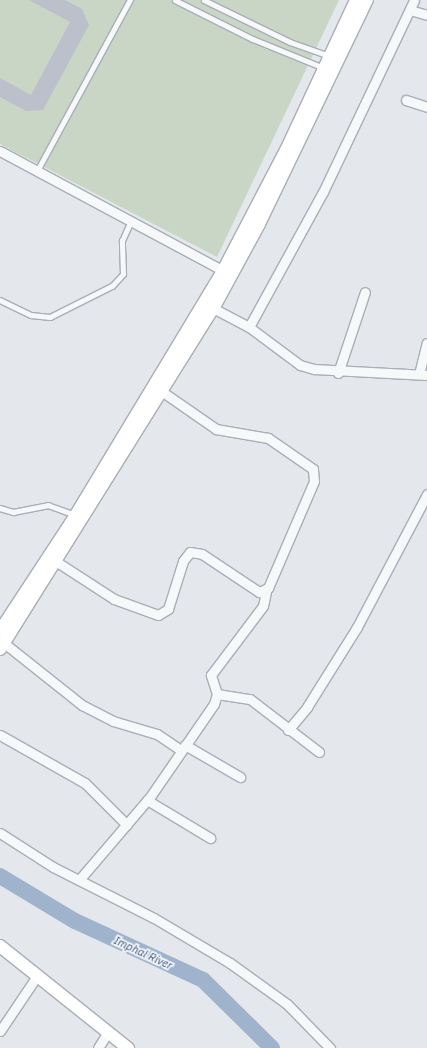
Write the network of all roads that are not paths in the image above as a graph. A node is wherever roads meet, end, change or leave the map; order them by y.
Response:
1 (130, 0) edge
2 (175, 0) edge
3 (204, 0) edge
4 (356, 0) edge
5 (367, 0) edge
6 (414, 0) edge
7 (410, 10) junction
8 (427, 15) edge
9 (335, 59) junction
10 (329, 70) junction
11 (406, 100) dead end
12 (427, 107) edge
13 (0, 151) edge
14 (37, 171) junction
15 (130, 223) junction
16 (227, 273) junction
17 (365, 292) dead end
18 (0, 300) edge
19 (209, 306) junction
20 (246, 326) junction
21 (427, 343) edge
22 (338, 373) junction
23 (423, 374) edge
24 (158, 389) junction
25 (427, 494) edge
26 (0, 508) edge
27 (76, 514) junction
28 (57, 562) junction
29 (266, 592) junction
30 (2, 634) edge
31 (217, 694) junction
32 (288, 730) junction
33 (0, 735) edge
34 (183, 748) junction
35 (319, 752) dead end
36 (240, 777) dead end
37 (147, 800) junction
38 (127, 825) junction
39 (0, 832) edge
40 (210, 838) dead end
41 (79, 880) junction
42 (0, 946) edge
43 (37, 976) junction
44 (0, 1031) edge
45 (108, 1032) junction
46 (98, 1048) edge
47 (128, 1048) edge
48 (330, 1048) edge

1 - 14 lane
2 - 10 lane
3 - 9 lane
4 - 9 main road
5 - 9 main road
6 - 7 street
7 - 8 street
7 - 20 street
9 - 10 main road
10 - 16 main road
11 - 12 street
13 - 14 street
14 - 15 street
15 - 16 street
15 - 18 lane
16 - 19 main road
17 - 22 street
19 - 20 street
19 - 24 main road
20 - 22 street
21 - 23 street
22 - 23 street
24 - 27 main road
24 - 28 main road
24 - 29 street
25 - 32 street
26 - 27 lane
27 - 30 main road
28 - 29 street
28 - 30 main road
29 - 31 street
30 - 34 street
31 - 32 street
31 - 34 street
32 - 35 street
33 - 38 street
34 - 36 street
34 - 37 street
37 - 38 street
37 - 40 street
38 - 41 street
39 - 41 street
41 - 48 street
42 - 43 main road
43 - 44 street
43 - 45 main road
45 - 46 street
45 - 47 main road

